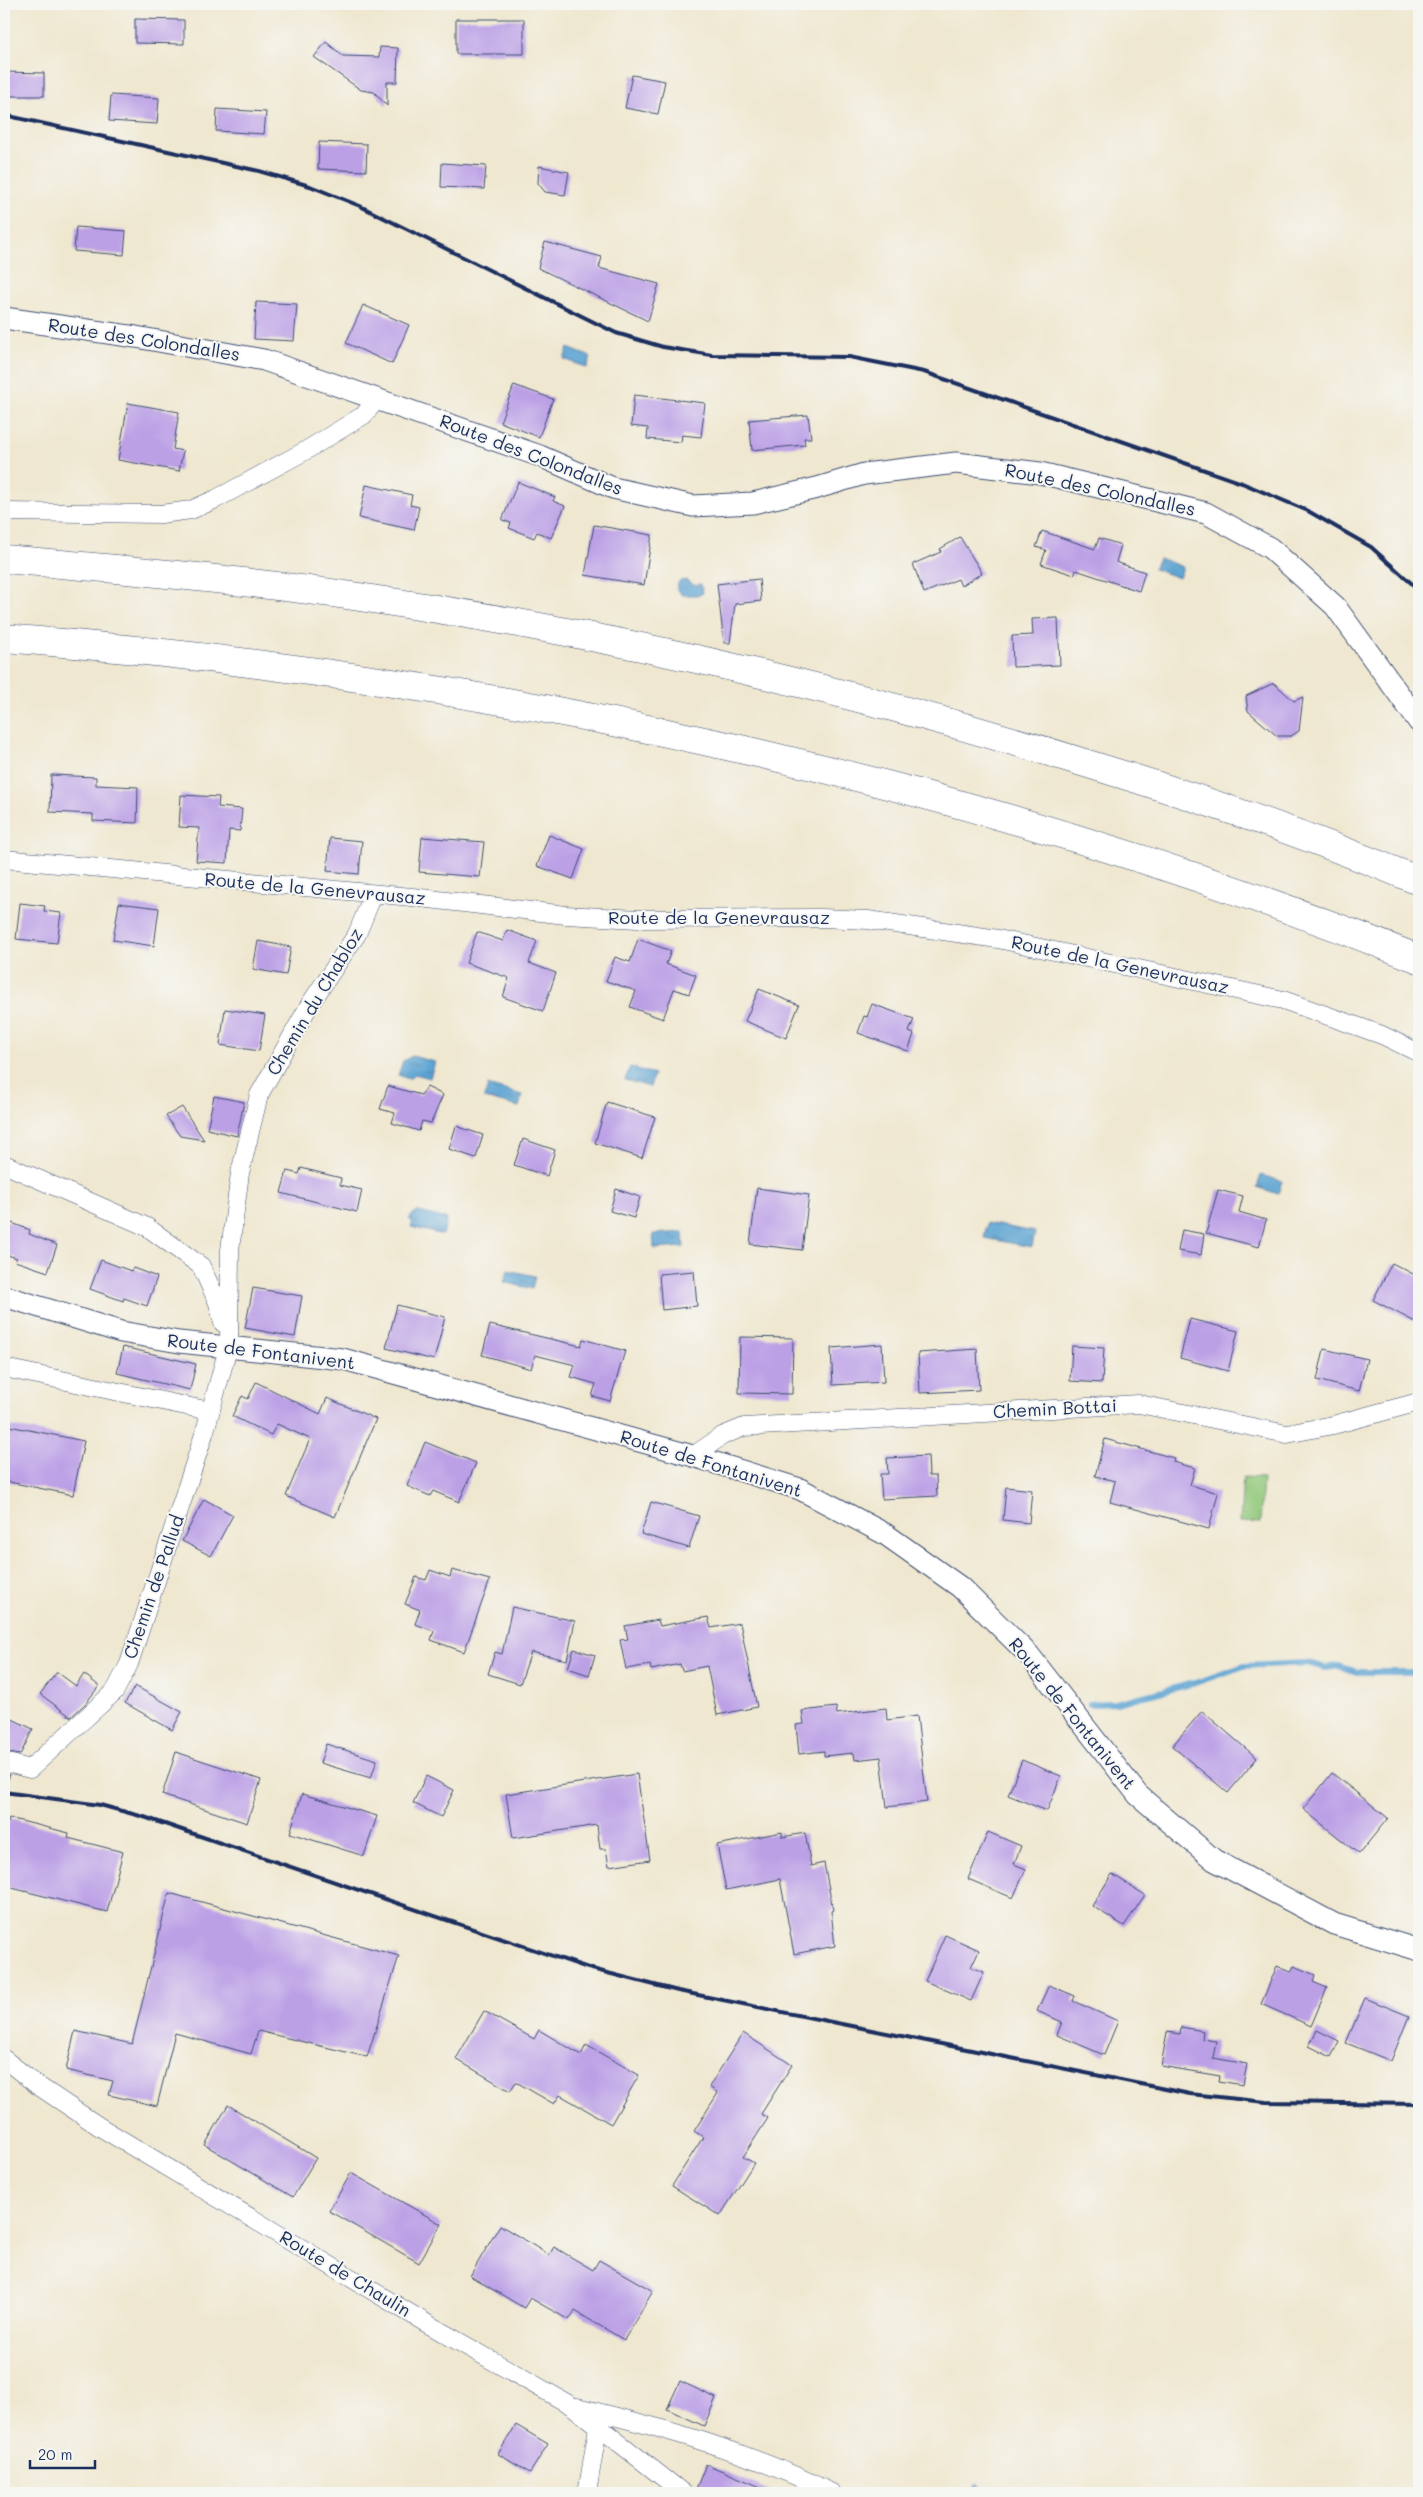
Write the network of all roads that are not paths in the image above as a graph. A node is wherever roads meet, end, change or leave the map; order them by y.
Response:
1 (4, 318) edge
2 (376, 398) junction
3 (4, 512) edge
4 (4, 558) edge
5 (4, 638) edge
6 (1419, 722) edge
7 (4, 859) edge
8 (1419, 881) edge
9 (373, 895) junction
10 (1419, 959) edge
11 (1419, 1053) edge
12 (4, 1164) edge
13 (4, 1296) edge
14 (229, 1345) junction
15 (4, 1368) edge
16 (1419, 1402) edge
17 (210, 1410) junction
18 (693, 1456) junction
19 (4, 1762) edge
20 (1419, 1950) edge
21 (4, 2059) edge
22 (572, 2406) junction
23 (598, 2427) junction
24 (587, 2493) edge
25 (683, 2493) edge
26 (832, 2493) edge

1 - 2 street, Route des Colondalles
2 - 3 street
2 - 6 street, Route des Colondalles
4 - 8 highway
5 - 10 highway
7 - 9 street, Route de la Genevrausaz
9 - 11 street, Route de la Genevrausaz
9 - 14 street, Chemin du Chabloz
12 - 14 street
13 - 14 street, Route de Fontanivent
14 - 17 street, Chemin de Pallud
14 - 18 street, Route de Fontanivent
15 - 17 street
16 - 18 street, Chemin Bottai
17 - 19 street, Chemin de Pallud
18 - 20 street, Route de Fontanivent
21 - 22 street, Route de Chaulin
22 - 23 street, Route de Chaulin
22 - 26 street
23 - 24 street
23 - 25 street, Route de Chaulin

